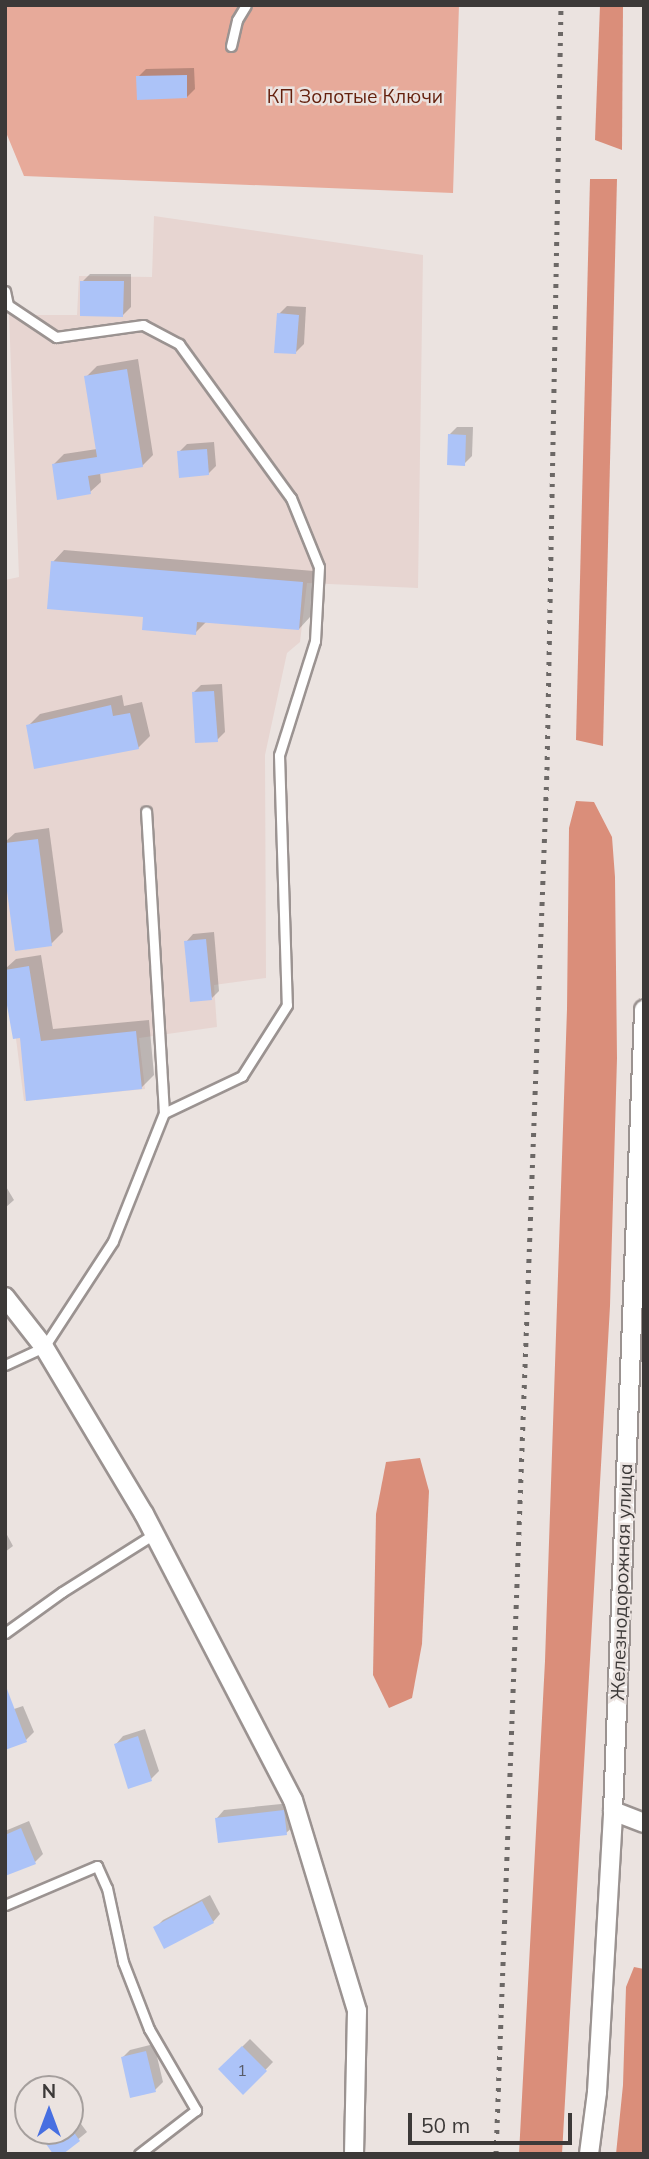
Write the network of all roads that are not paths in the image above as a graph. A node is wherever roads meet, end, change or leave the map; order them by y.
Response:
1 (246, 5) edge
2 (231, 46) dead end
3 (5, 290) edge
4 (146, 812) dead end
5 (644, 1010) edge
6 (164, 1113) junction
7 (638, 1283) edge
8 (5, 1297) edge
9 (44, 1347) junction
10 (5, 1365) edge
11 (155, 1534) junction
12 (5, 1633) edge
13 (613, 1811) junction
14 (644, 1823) edge
15 (5, 1905) edge
16 (139, 2154) edge
17 (354, 2154) edge
18 (589, 2154) edge

1 - 2 lane
3 - 6 lane
4 - 6 lane
5 - 7 street, Железнодорожная улица
6 - 9 lane
7 - 13 street, Железнодорожная улица
8 - 9 street
9 - 10 lane
9 - 11 street
11 - 12 lane
11 - 17 street
13 - 14 street
13 - 18 street, Железнодорожная улица
15 - 16 lane

